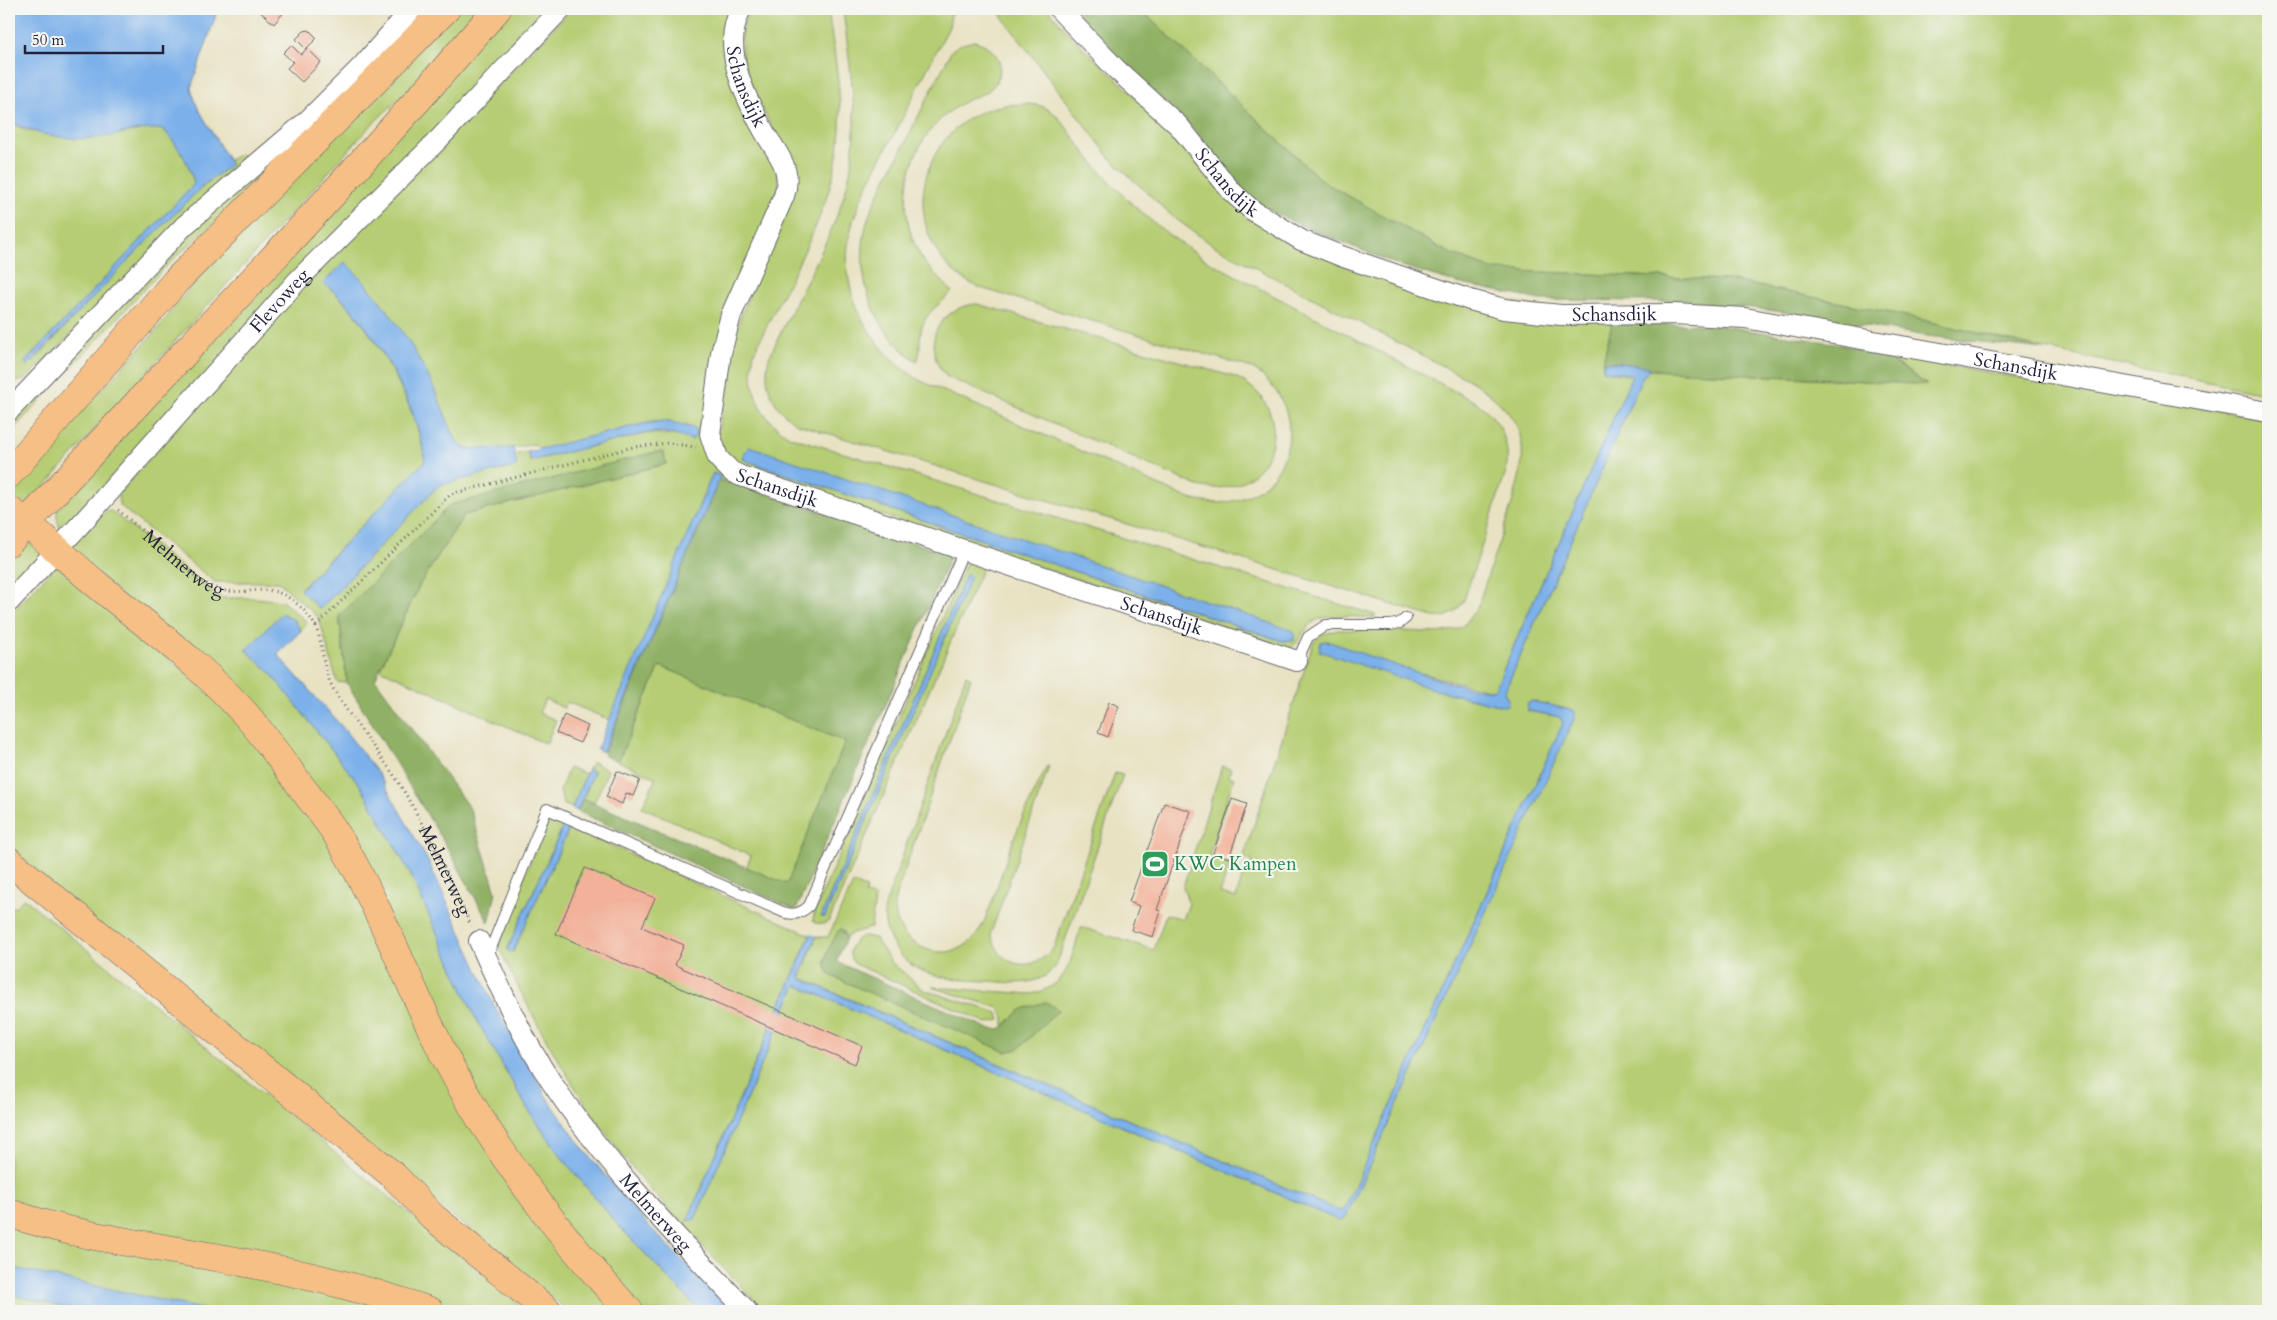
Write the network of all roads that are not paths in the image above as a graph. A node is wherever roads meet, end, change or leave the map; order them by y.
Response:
1 (412, 9) edge
2 (446, 9) edge
3 (497, 9) edge
4 (561, 9) edge
5 (741, 9) edge
6 (1059, 9) edge
7 (10, 405) edge
8 (2268, 412) edge
9 (9, 474) edge
10 (15, 525) edge
11 (964, 550) junction
12 (57, 551) junction
13 (9, 602) edge
14 (1406, 618) dead end
15 (1296, 661) joint
16 (9, 861) edge
17 (9, 877) edge
18 (483, 950) joint
19 (9, 1213) edge
20 (433, 1217) junction
21 (430, 1311) edge
22 (548, 1311) edge
23 (629, 1311) edge
24 (747, 1311) edge

1 - 7 street
2 - 9 highway
3 - 10 highway, Flevoweg
4 - 12 street, Flevoweg
5 - 11 street, Schansdijk
6 - 8 street, Schansdijk
10 - 12 highway
11 - 15 street, Schansdijk
11 - 18 lane
12 - 13 street, Flevoweg
12 - 23 highway
14 - 15 lane
16 - 20 highway
17 - 20 highway
18 - 24 street, Melmerweg
19 - 21 highway
20 - 22 highway

